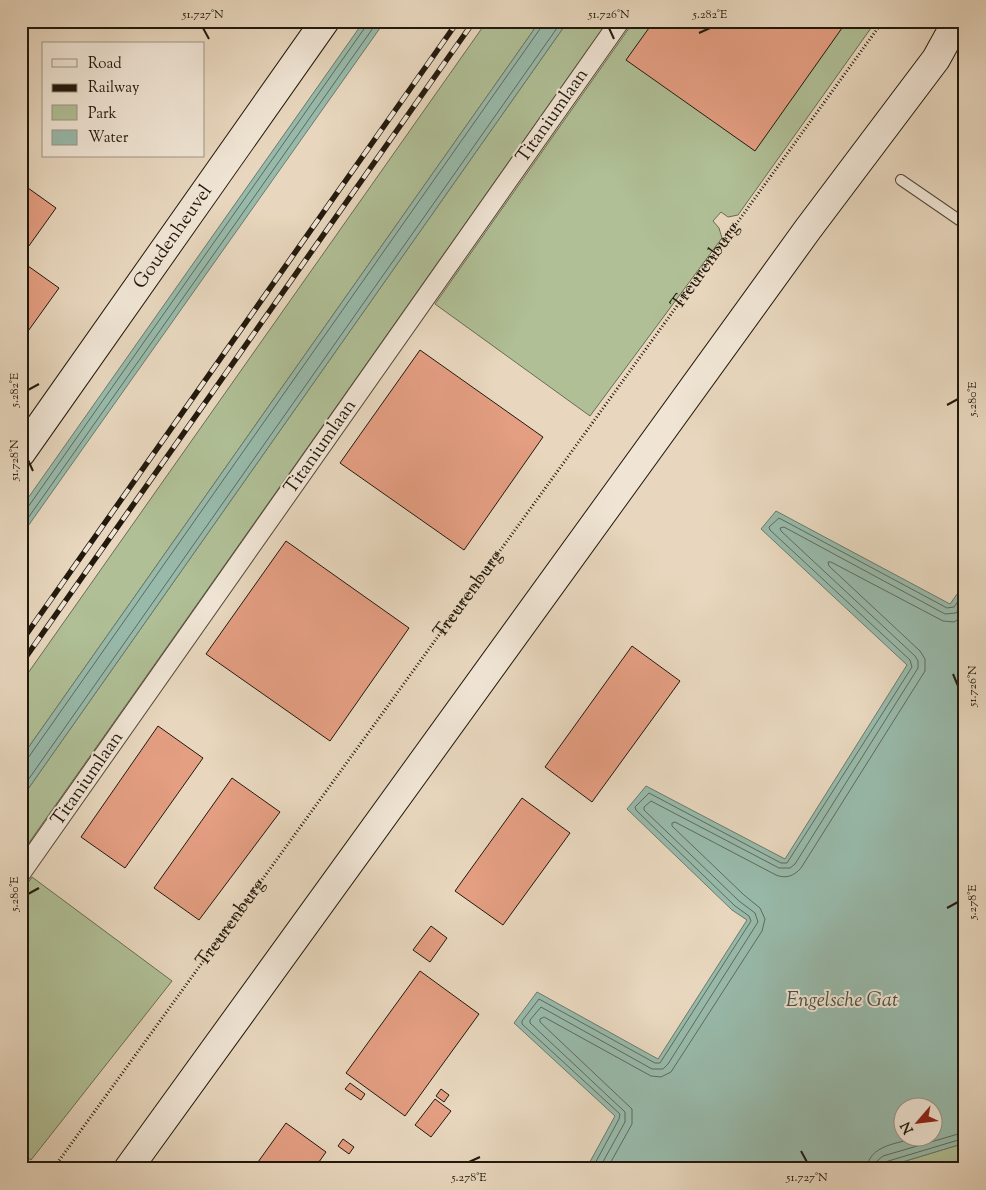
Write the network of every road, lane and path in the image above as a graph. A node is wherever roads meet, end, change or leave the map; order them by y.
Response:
1 (325, 21) edge
2 (620, 21) edge
3 (883, 21) edge
4 (957, 21) edge
5 (965, 30) edge
6 (936, 59) junction
7 (901, 180) dead end
8 (965, 224) edge
9 (21, 453) edge
10 (21, 874) edge
11 (53, 1169) edge
12 (128, 1169) edge

1 - 9 main road, Goudenheuvel
2 - 10 street, Titaniumlaan
3 - 11 path, Treurenburg
4 - 6 main road
5 - 6 main road
6 - 12 main road
7 - 8 lane

